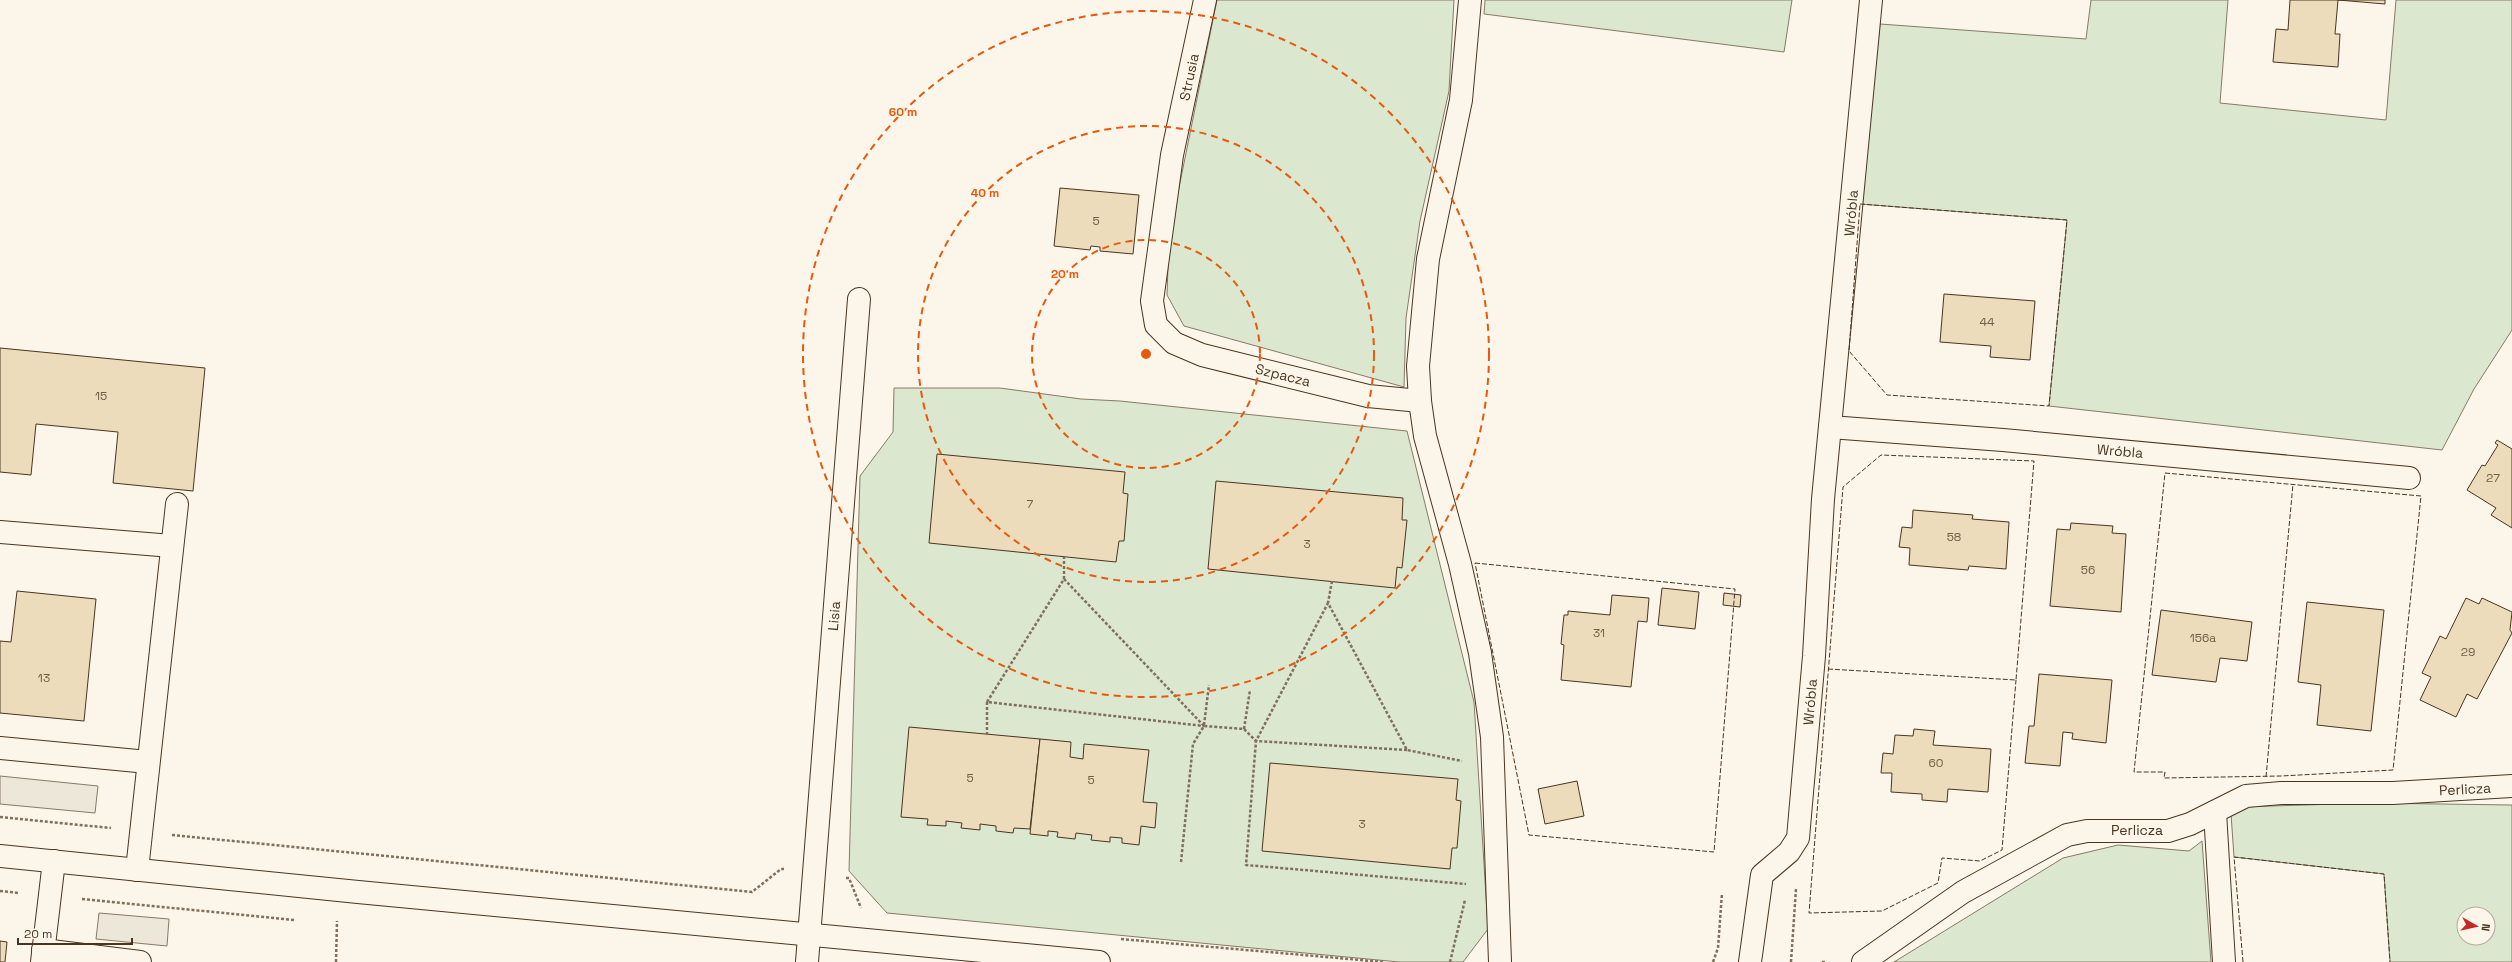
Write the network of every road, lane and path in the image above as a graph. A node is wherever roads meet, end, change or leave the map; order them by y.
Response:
1 (1205, 0) edge
2 (1470, 0) edge
3 (1871, 0) edge
4 (859, 299) dead end
5 (1156, 325) joint
6 (1420, 401) junction
7 (1830, 427) junction
8 (2409, 478) dead end
9 (177, 504) dead end
10 (0, 532) edge
11 (172, 546) junction
12 (1064, 557) dead end
13 (1064, 579) junction
14 (1332, 581) dead end
15 (1328, 603) junction
16 (1209, 685) dead end
17 (1250, 690) dead end
18 (987, 702) junction
19 (1204, 726) junction
20 (1244, 729) junction
21 (987, 735) dead end
22 (1256, 741) junction
23 (0, 748) edge
24 (1407, 750) junction
25 (148, 762) junction
26 (1470, 763) dead end
27 (2512, 786) edge
28 (2215, 812) junction
29 (0, 817) edge
30 (141, 832) junction
31 (1798, 838) junction
32 (0, 856) edge
33 (54, 861) junction
34 (1181, 862) dead end
35 (137, 870) junction
36 (814, 870) junction
37 (1467, 891) dead end
38 (358, 892) junction
39 (1722, 893) dead end
40 (1465, 898) dead end
41 (863, 912) dead end
42 (807, 934) junction
43 (1114, 938) dead end
44 (42, 956) edge
45 (140, 962) edge
46 (336, 962) edge
47 (807, 962) edge
48 (1099, 962) edge
49 (1383, 962) edge
50 (1450, 962) edge
51 (1500, 962) edge
52 (1712, 962) edge
53 (1750, 962) edge
54 (1792, 962) edge
55 (1822, 962) edge
56 (1827, 962) edge
57 (1863, 962) edge
58 (2224, 962) edge

1 - 5 street, Strusia
2 - 6 street
3 - 7 street, Wróbla
4 - 36 street, Lisia
5 - 6 street, Szpacza
6 - 51 street
7 - 8 street, Wróbla
7 - 31 street, Wróbla
9 - 11 street
10 - 11 street
11 - 25 street
12 - 13 path
13 - 18 path
13 - 19 path
14 - 15 path
15 - 22 path
15 - 24 path
16 - 19 path
17 - 20 path
18 - 19 path
18 - 21 path
19 - 20 path
19 - 34 path
20 - 22 path
22 - 24 path
22 - 37 path
23 - 25 street
24 - 26 path
25 - 30 street
27 - 28 street, Perlicza
28 - 57 street, Perlicza
28 - 58 street
29 - 30 path
30 - 35 street
30 - 36 path
31 - 53 street
31 - 54 path
32 - 33 street
33 - 35 street
33 - 44 street
35 - 38 street
36 - 41 path
36 - 42 street, Lisia
38 - 42 street
38 - 46 path
39 - 52 path
40 - 50 path
42 - 47 street, Lisia
42 - 48 street
43 - 49 path
44 - 45 street
55 - 56 path

